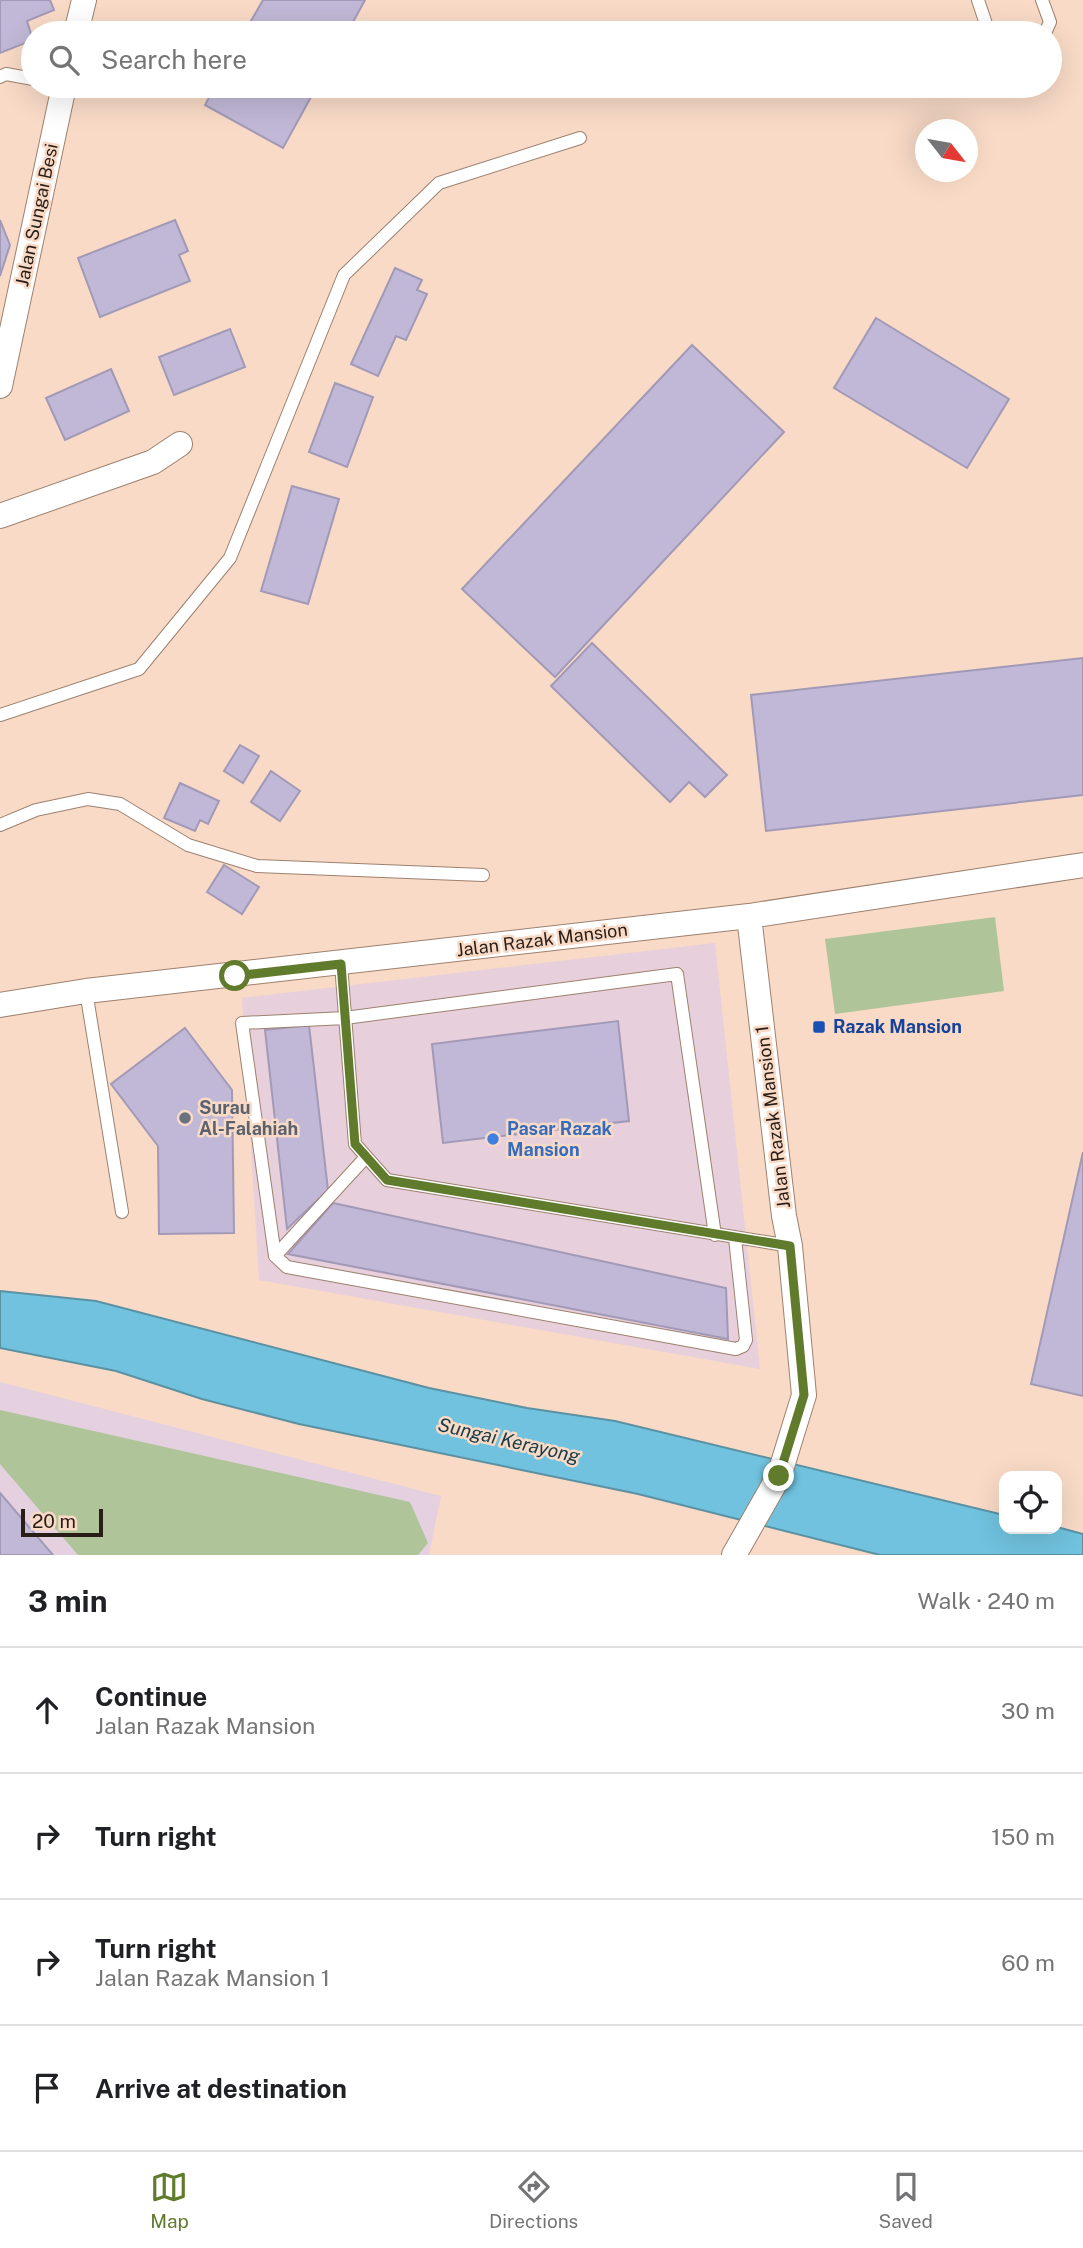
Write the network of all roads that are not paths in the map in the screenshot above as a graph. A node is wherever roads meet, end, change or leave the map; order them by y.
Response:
1 (84, 0) edge
2 (978, 0) edge
3 (1042, 0) edge
4 (79, 21) edge
5 (985, 21) edge
6 (1050, 21) edge
7 (0, 77) edge
8 (21, 77) edge
9 (61, 98) edge
10 (580, 138) dead end
11 (0, 386) edge
12 (180, 444) dead end
13 (0, 516) edge
14 (0, 715) edge
15 (0, 825) edge
16 (1083, 865) edge
17 (483, 875) dead end
18 (749, 916) junction
19 (341, 964) junction
20 (86, 991) junction
21 (0, 1005) edge
22 (345, 1018) junction
23 (366, 1157) junction
24 (122, 1212) dead end
25 (715, 1235) junction
26 (736, 1238) junction
27 (790, 1246) junction
28 (275, 1256) junction
29 (734, 1555) edge

1 - 4 street
2 - 5 lane
3 - 6 lane
7 - 8 lane
9 - 11 street, Jalan Sungai Besi
10 - 14 lane
12 - 13 street
15 - 17 lane
16 - 18 street, Jalan Razak Mansion
18 - 19 street, Jalan Razak Mansion
18 - 27 street, Jalan Razak Mansion 1
19 - 20 street, Jalan Razak Mansion
19 - 22 lane
20 - 21 street, Jalan Razak Mansion
20 - 24 lane
22 - 23 lane
22 - 25 lane
22 - 28 lane
23 - 25 lane
23 - 28 lane
25 - 26 lane
26 - 27 lane
26 - 28 lane
27 - 29 street, Jalan Razak Mansion 1

